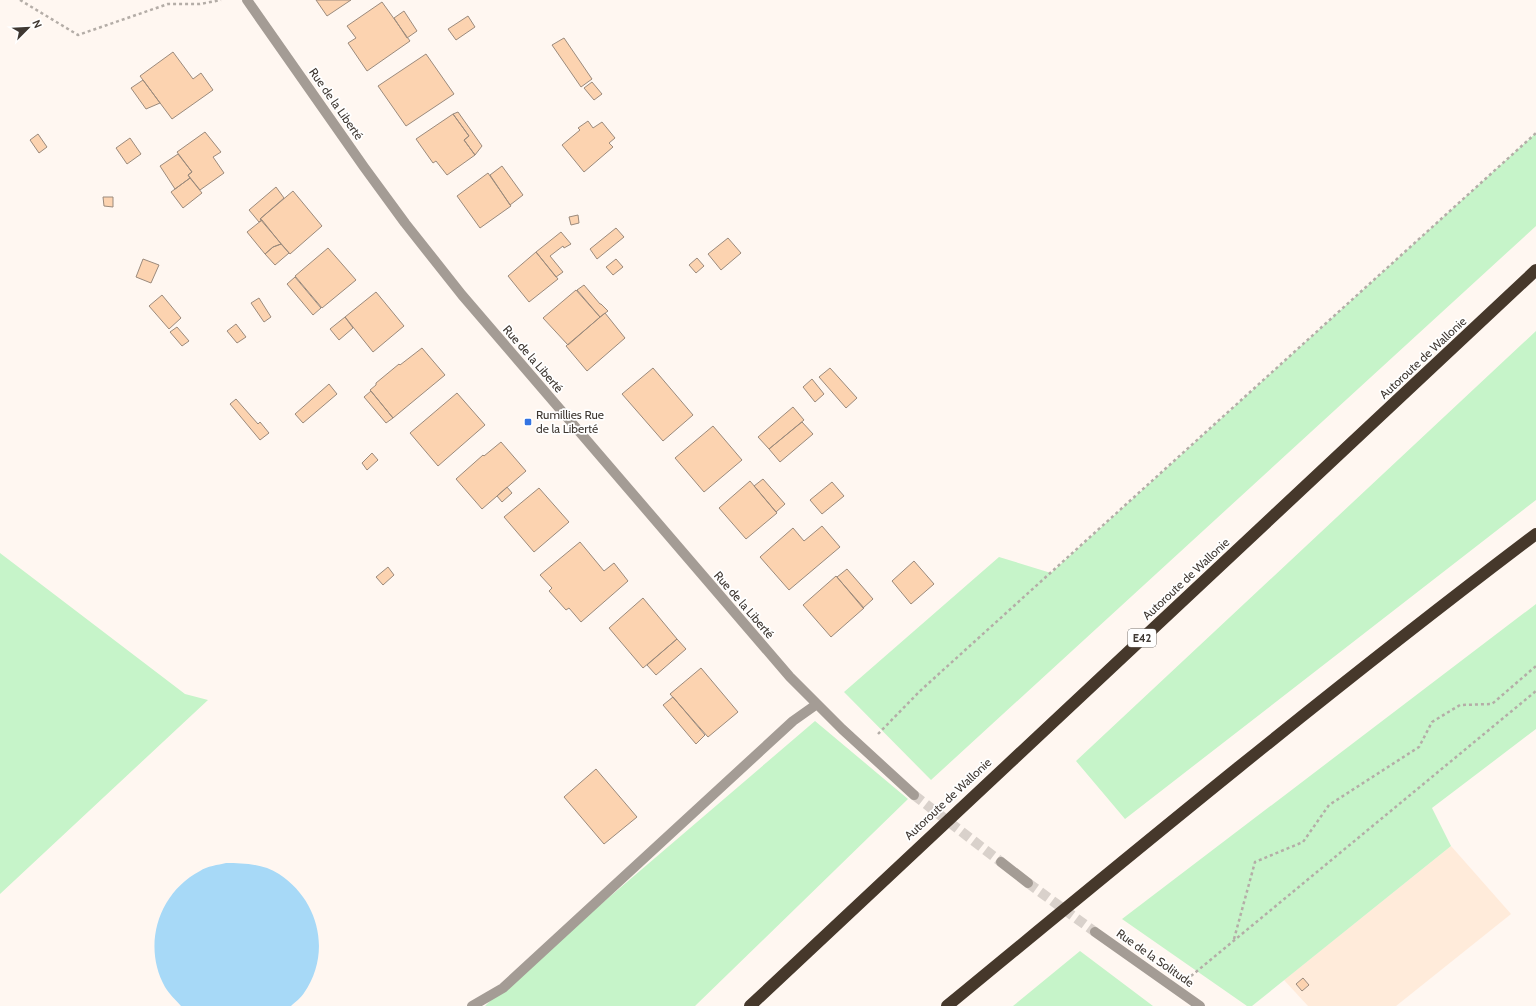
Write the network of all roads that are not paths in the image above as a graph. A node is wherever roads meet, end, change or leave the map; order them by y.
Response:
1 (248, 0) edge
2 (1536, 270) edge
3 (1536, 534) edge
4 (817, 704) junction
5 (914, 795) tunnel mouth
6 (1001, 862) tunnel mouth
7 (1028, 883) tunnel mouth
8 (1095, 932) tunnel mouth
9 (472, 1006) edge
10 (750, 1006) edge
11 (947, 1006) edge
12 (1200, 1006) edge

1 - 4 street, Rue de la Liberté
2 - 10 highway, Autoroute de Wallonie / E42
3 - 11 highway
4 - 5 street, Rue de la Liberté
4 - 9 street
6 - 7 street
8 - 12 street, Rue de la Solitude

